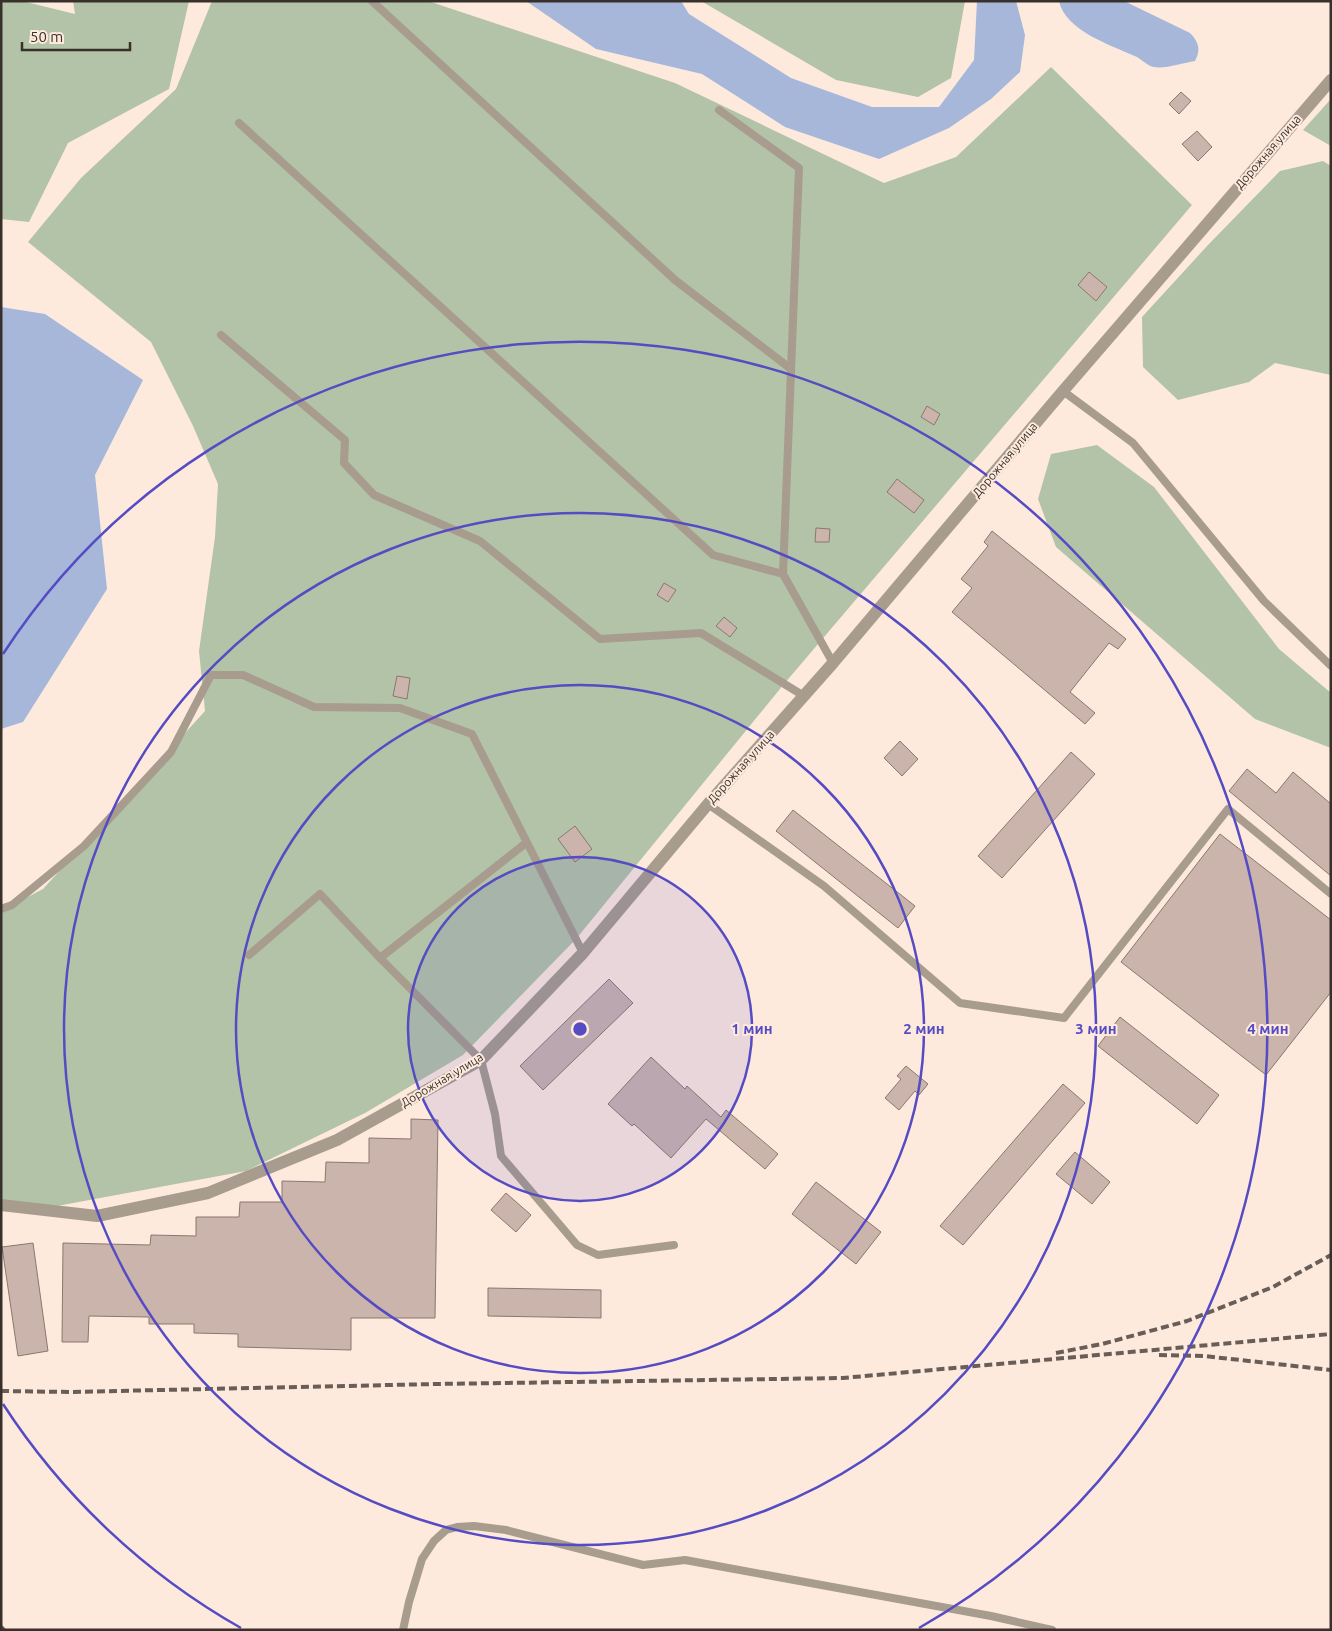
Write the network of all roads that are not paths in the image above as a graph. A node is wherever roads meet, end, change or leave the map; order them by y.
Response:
1 (372, 1) edge
2 (1331, 80) edge
3 (719, 110) dead end
4 (239, 123) dead end
5 (221, 335) dead end
6 (791, 369) junction
7 (1063, 391) junction
8 (783, 574) junction
9 (834, 663) junction
10 (1331, 666) edge
11 (804, 696) junction
12 (708, 804) junction
13 (526, 843) junction
14 (1331, 894) edge
15 (1, 909) edge
16 (583, 953) junction
17 (249, 955) dead end
18 (380, 958) junction
19 (481, 1060) junction
20 (1, 1205) edge
21 (674, 1246) dead end
22 (403, 1630) edge
23 (1052, 1630) edge

1 - 6 lane
2 - 7 street, Дорожная улица
3 - 6 lane
4 - 8 lane
5 - 11 lane
6 - 8 lane
7 - 9 street, Дорожная улица
7 - 10 lane
8 - 9 lane
9 - 11 street, Дорожная улица
11 - 12 street, Дорожная улица
12 - 14 lane
12 - 16 street, Дорожная улица
13 - 15 lane
13 - 16 lane
13 - 18 lane
16 - 19 street, Дорожная улица
17 - 18 lane
18 - 19 lane
19 - 20 street, Дорожная улица
19 - 21 lane
22 - 23 lane

